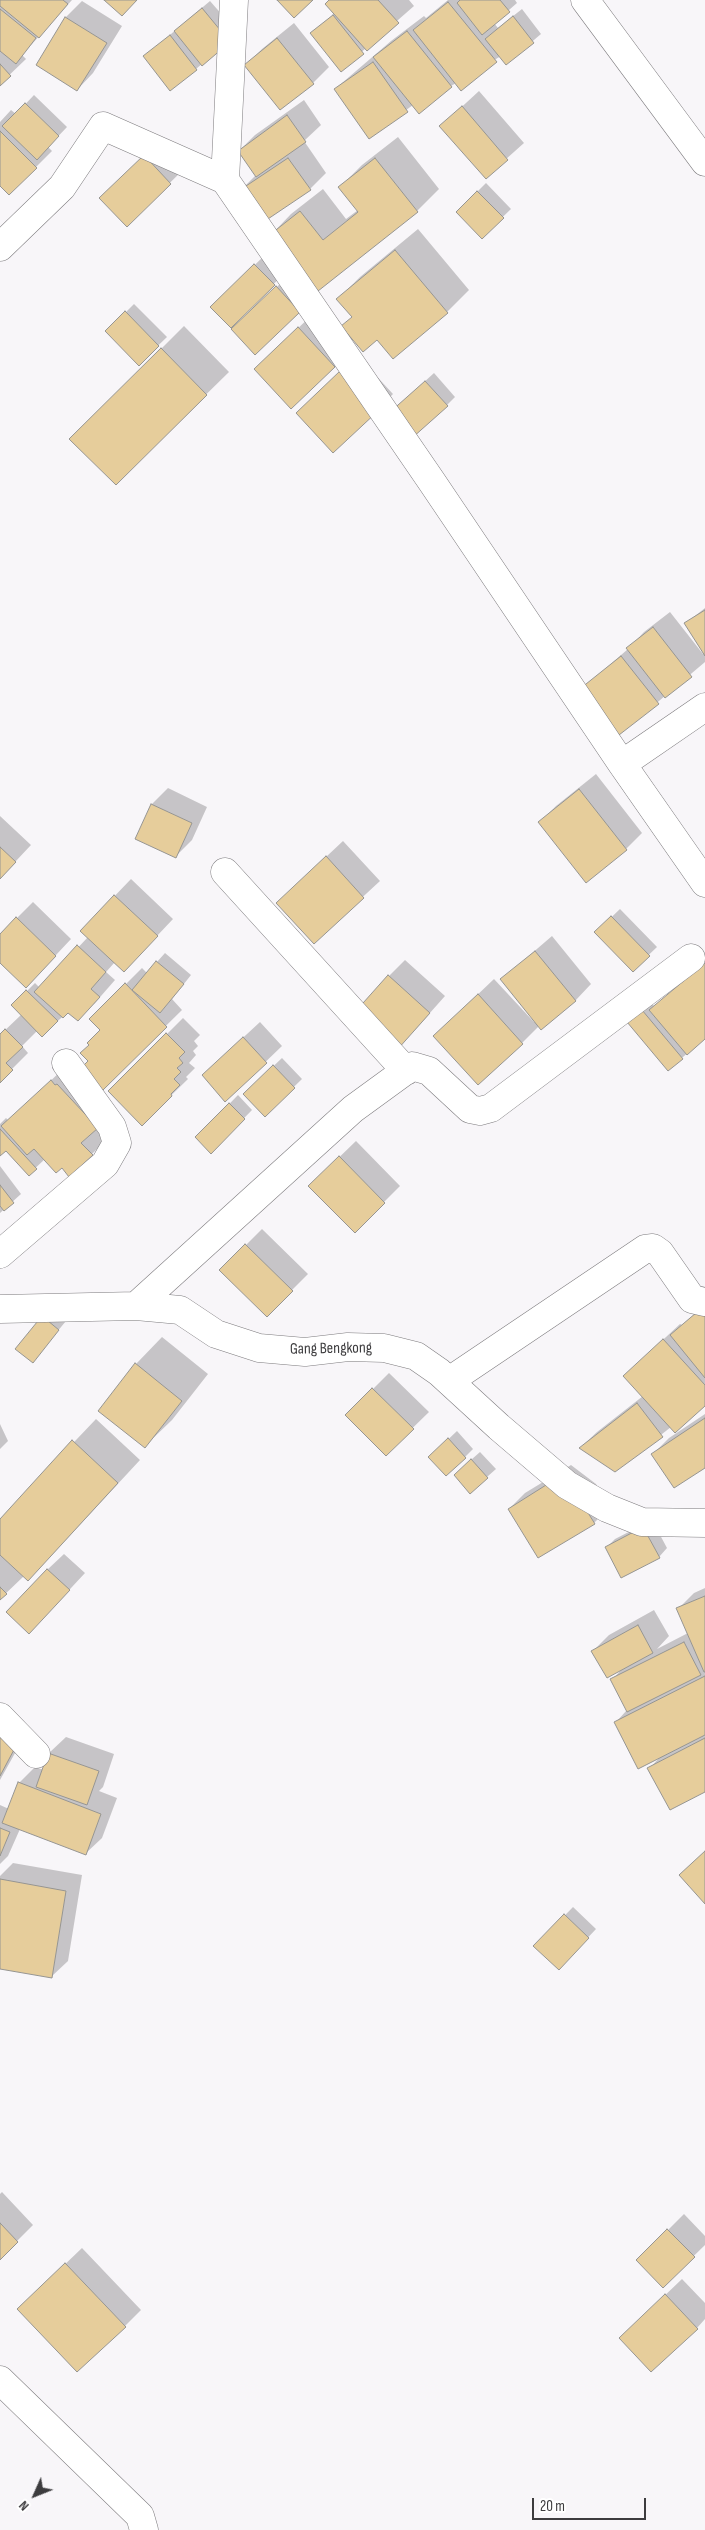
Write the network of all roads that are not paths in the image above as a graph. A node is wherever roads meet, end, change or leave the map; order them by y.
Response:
1 (234, 0) edge
2 (585, 0) edge
3 (705, 162) edge
4 (225, 180) junction
5 (0, 247) edge
6 (705, 707) edge
7 (622, 764) junction
8 (225, 872) dead end
9 (705, 883) edge
10 (691, 958) dead end
11 (66, 1063) dead end
12 (406, 1071) junction
13 (0, 1254) edge
14 (705, 1302) edge
15 (136, 1306) junction
16 (0, 1309) edge
17 (449, 1381) junction
18 (705, 1523) edge
19 (0, 1717) edge
20 (36, 1754) dead end
21 (0, 2380) edge
22 (144, 2530) edge

1 - 4 street
2 - 3 street
4 - 5 street
4 - 7 street
6 - 7 street
7 - 9 street
8 - 12 street
10 - 12 street
11 - 13 street
12 - 15 street
14 - 17 street
15 - 16 street, Gang Bengkong
15 - 17 street, Gang Bengkong
17 - 18 street, Gang Bengkong
19 - 20 street
21 - 22 street

